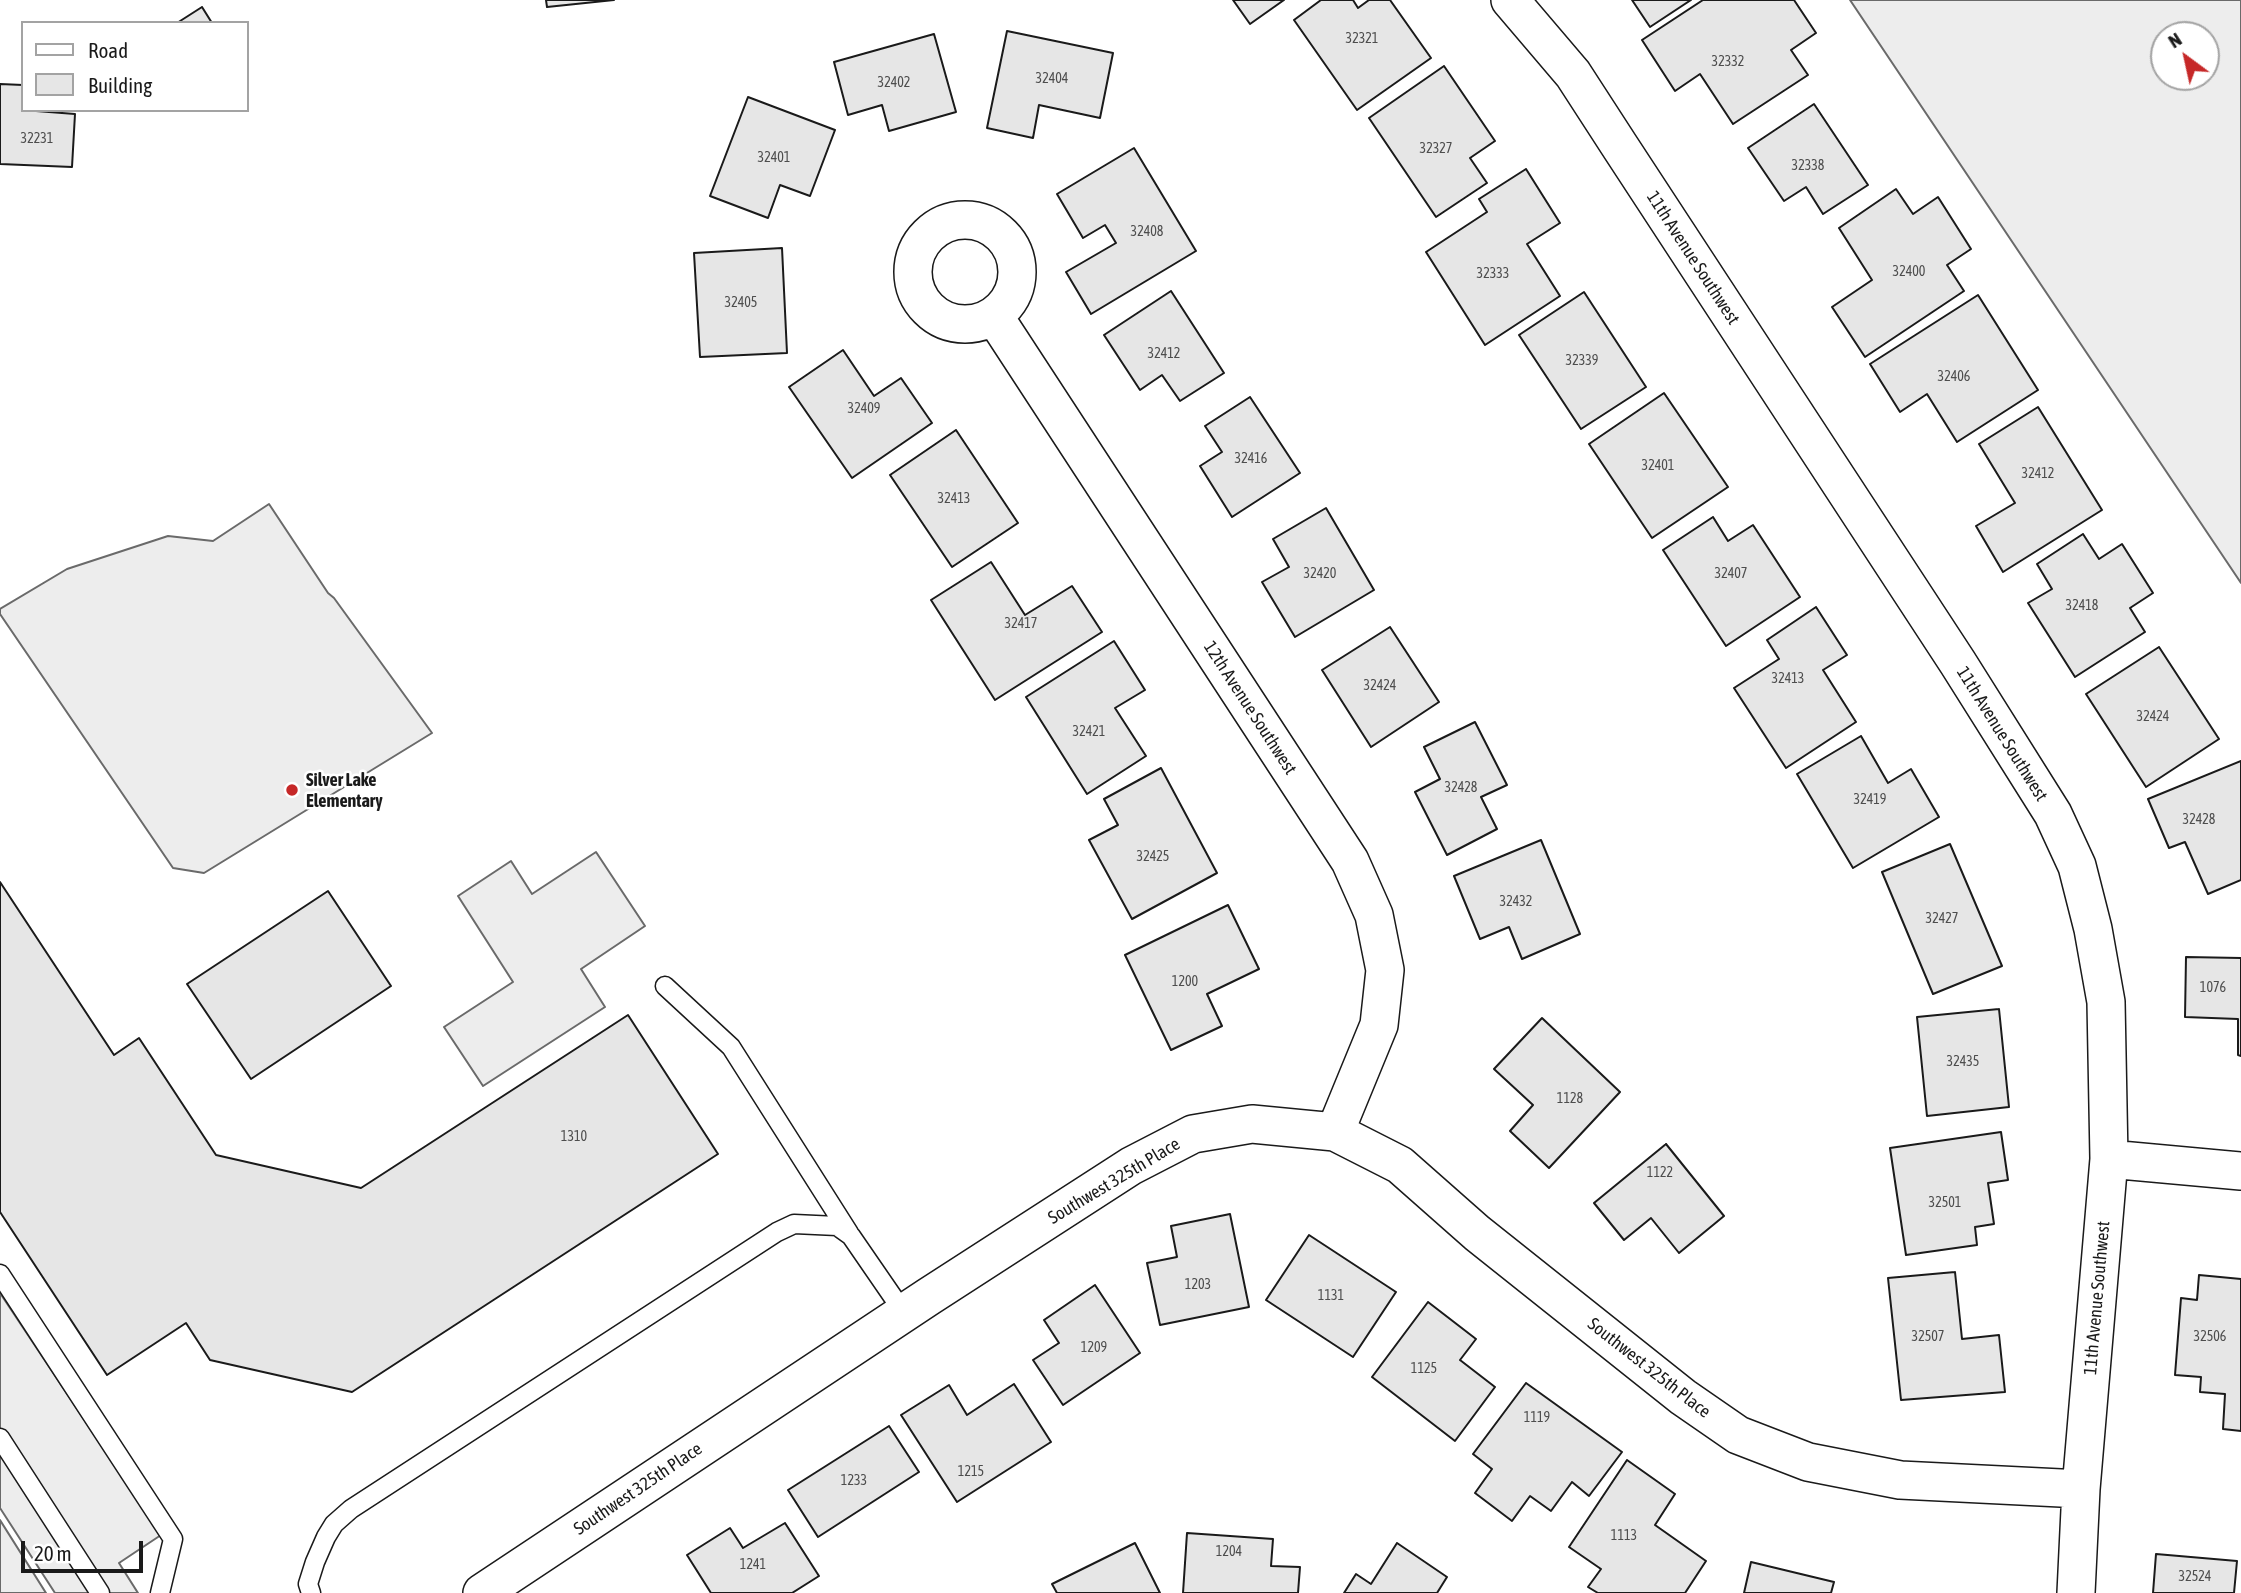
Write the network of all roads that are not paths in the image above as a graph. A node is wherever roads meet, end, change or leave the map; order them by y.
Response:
1 (1510, 0) edge
2 (994, 316) dead end
3 (665, 986) dead end
4 (1335, 1132) junction
5 (2109, 1159) junction
6 (2241, 1171) edge
7 (850, 1236) junction
8 (0, 1274) edge
9 (904, 1313) junction
10 (0, 1438) edge
11 (2081, 1489) junction
12 (100, 1593) edge
13 (160, 1593) edge
14 (311, 1593) edge
15 (482, 1593) edge
16 (2076, 1593) edge

1 - 5 street, 11th Avenue Southwest
2 - 4 street, 12th Avenue Southwest
3 - 7 lane
4 - 9 street, Southwest 325th Place
4 - 11 street, Southwest 325th Place
5 - 6 street
5 - 11 street, 11th Avenue Southwest
7 - 9 lane
7 - 14 lane
8 - 13 lane
9 - 15 street, Southwest 325th Place
10 - 12 lane
11 - 16 street, 11th Avenue Southwest

